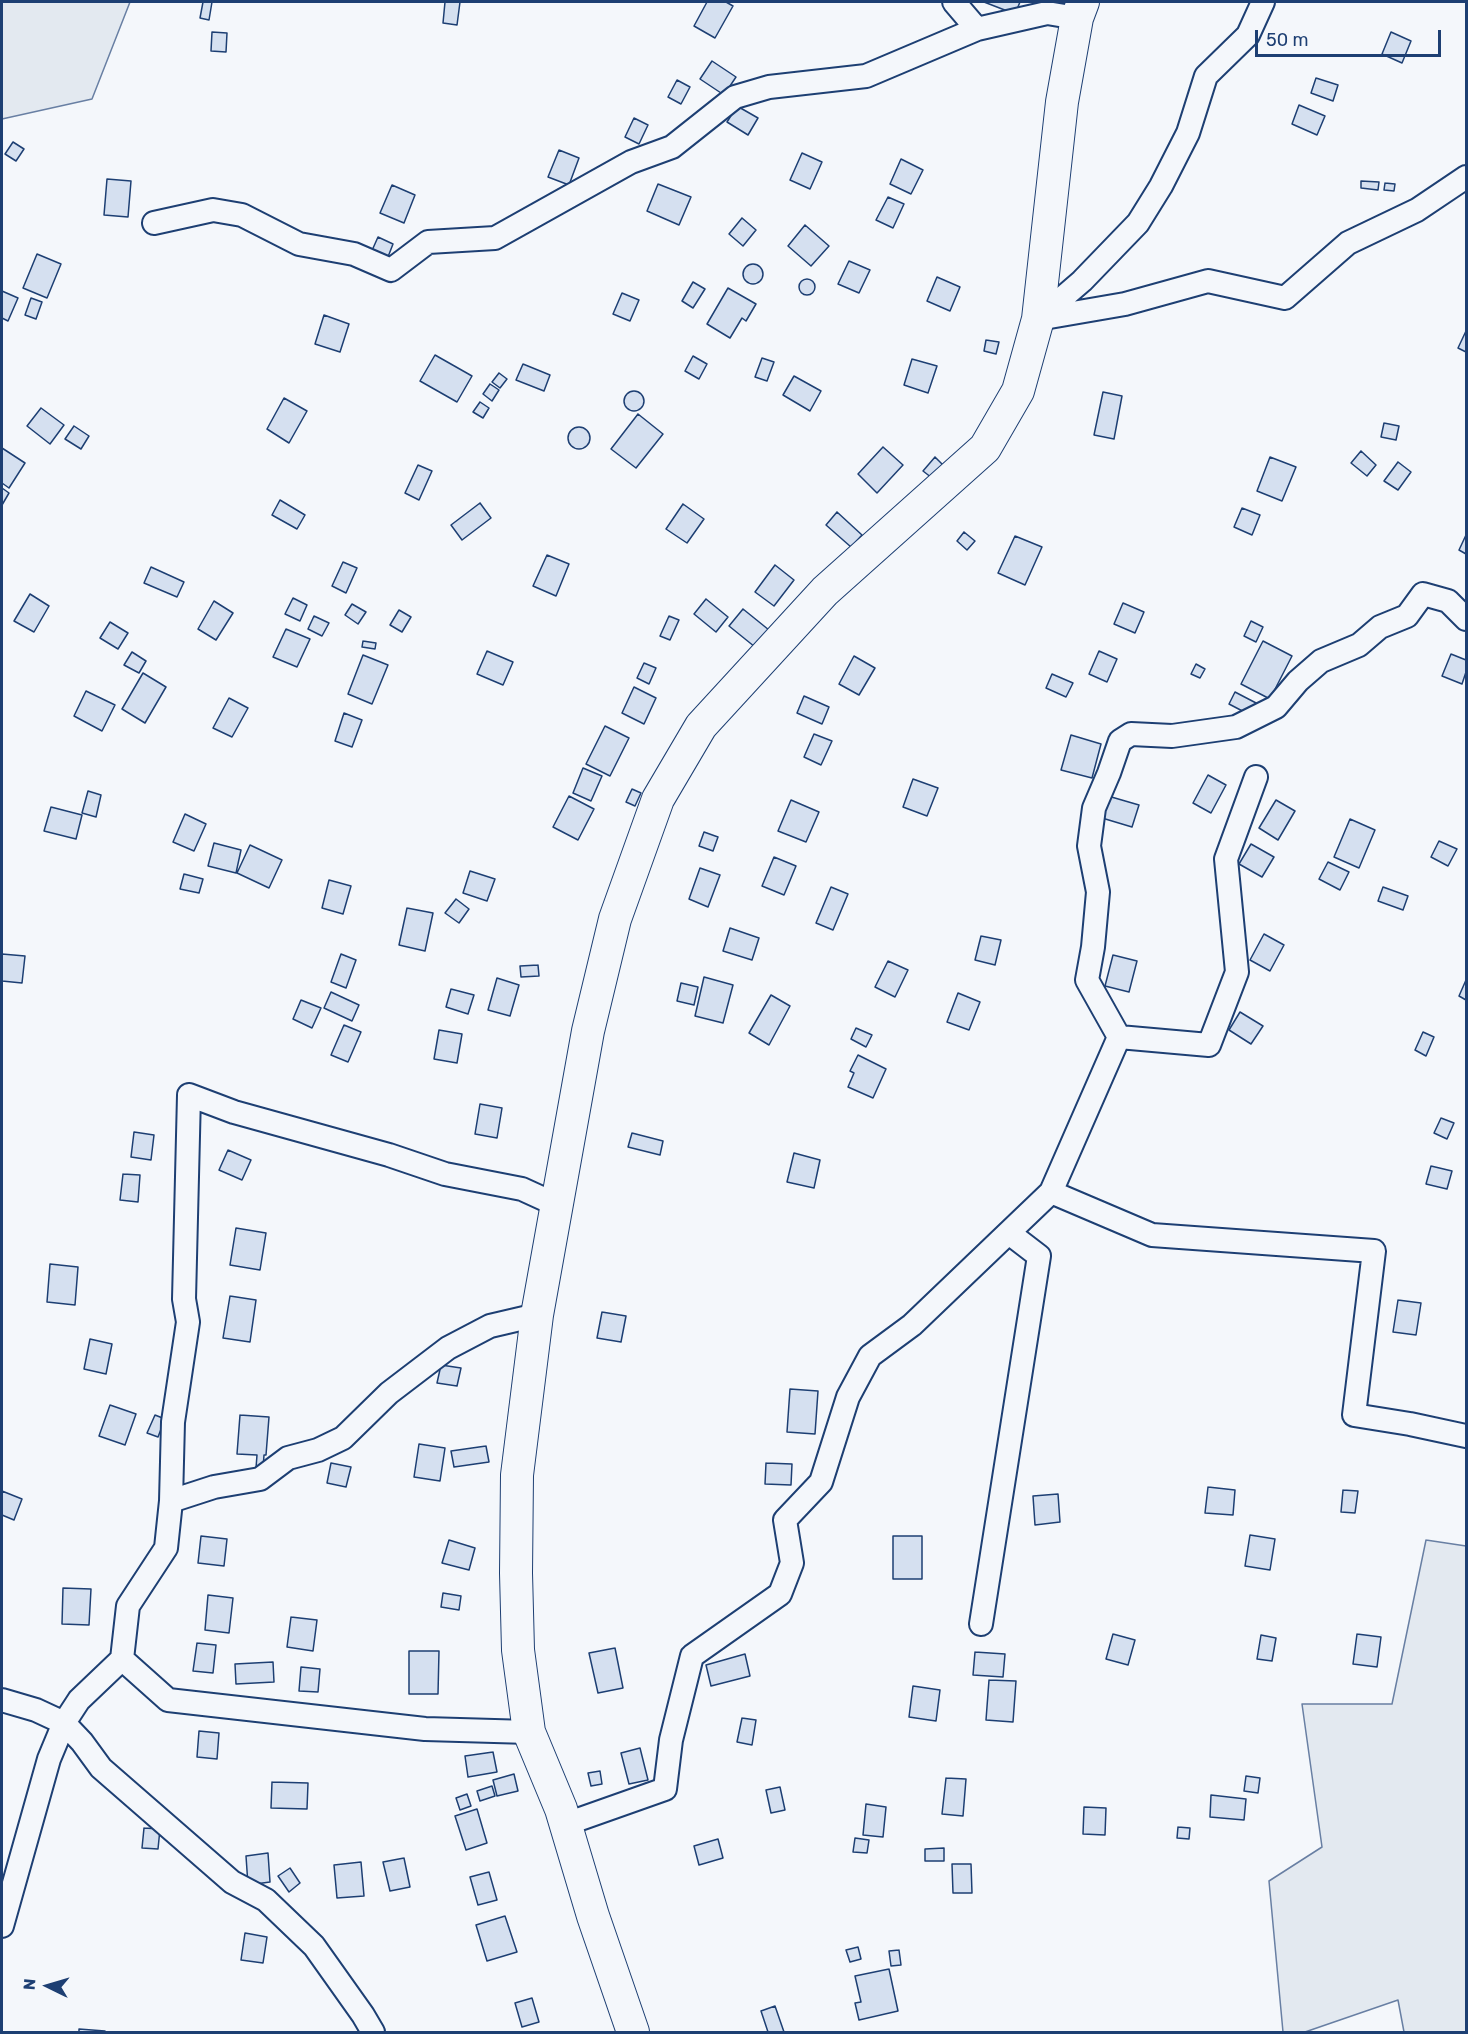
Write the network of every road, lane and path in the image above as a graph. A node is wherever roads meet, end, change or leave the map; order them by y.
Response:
1 (954, 2) edge
2 (1263, 2) edge
3 (1080, 10) edge
4 (977, 29) junction
5 (1467, 177) edge
6 (154, 223) dead end
7 (1038, 319) junction
8 (1467, 619) edge
9 (1256, 777) dead end
10 (1119, 1037) junction
11 (1051, 1192) junction
12 (557, 1205) junction
13 (1009, 1233) junction
14 (537, 1315) junction
15 (1467, 1436) edge
16 (171, 1502) junction
17 (981, 1624) dead end
18 (122, 1659) junction
19 (2, 1700) edge
20 (64, 1723) junction
21 (530, 1732) junction
22 (566, 1824) junction
23 (2, 1926) edge
24 (373, 2032) edge
25 (633, 2032) edge

1 - 4 street
2 - 7 street
3 - 4 street
3 - 7 main road
4 - 6 street
5 - 7 street
7 - 12 main road
8 - 10 street
9 - 10 street
10 - 11 street
11 - 13 street
11 - 15 street
12 - 14 main road
12 - 16 street
13 - 17 street
13 - 22 street
14 - 16 street
14 - 21 main road
16 - 18 street
18 - 20 street
18 - 21 street
19 - 20 street
20 - 23 street
20 - 24 street
21 - 22 main road
22 - 25 main road

